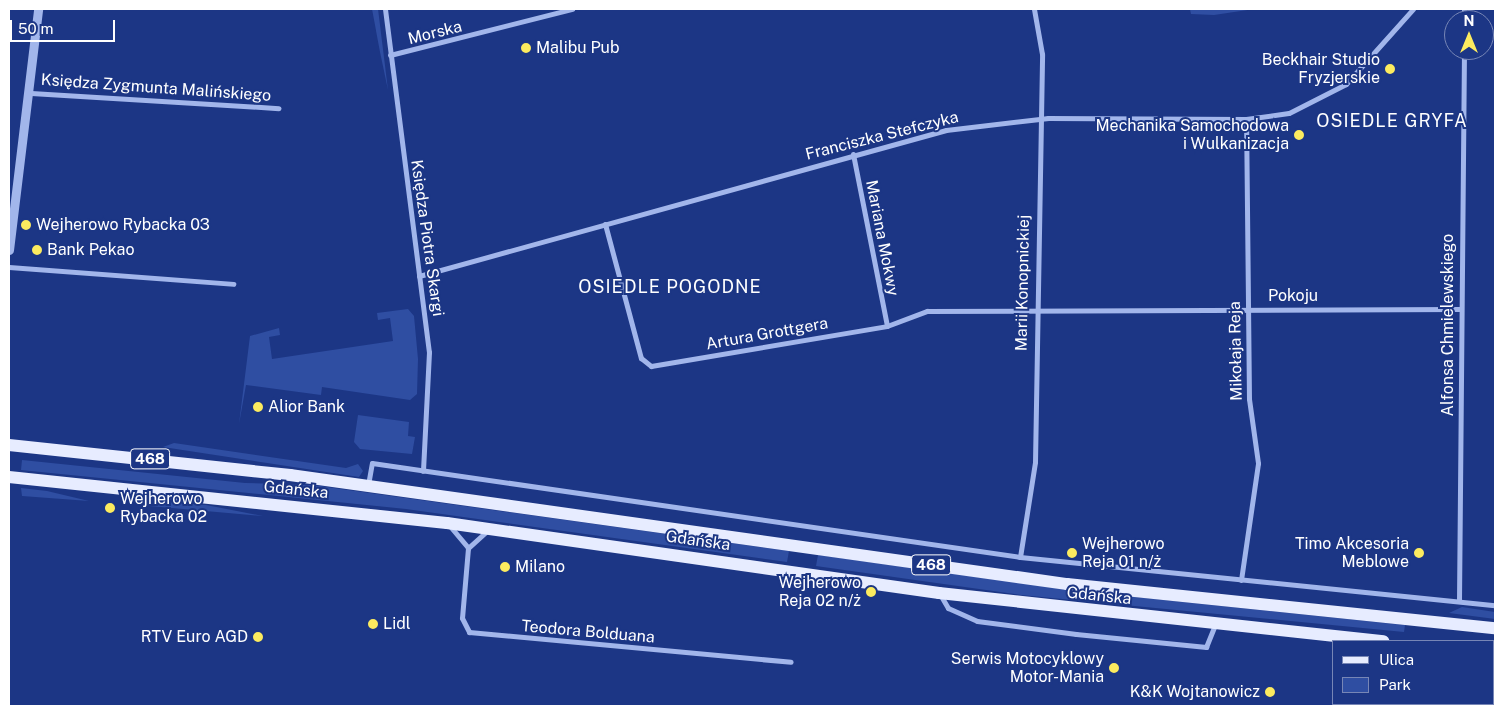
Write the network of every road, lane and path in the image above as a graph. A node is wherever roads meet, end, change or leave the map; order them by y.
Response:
1 (38, 9) edge
2 (385, 9) edge
3 (572, 9) edge
4 (1034, 9) edge
5 (1413, 9) edge
6 (390, 56) junction
7 (1464, 60) edge
8 (30, 92) junction
9 (279, 108) dead end
10 (1040, 118) junction
11 (1246, 119) junction
12 (853, 154) junction
13 (605, 224) junction
14 (9, 250) edge
15 (9, 267) edge
16 (419, 276) junction
17 (233, 284) dead end
18 (1035, 308) junction
19 (1248, 308) junction
20 (1461, 309) junction
21 (887, 326) junction
22 (9, 445) edge
23 (424, 471) junction
24 (9, 476) edge
25 (368, 486) junction
26 (447, 523) junction
27 (490, 528) junction
28 (468, 548) junction
29 (1020, 556) junction
30 (1241, 580) junction
31 (939, 593) junction
32 (1459, 601) junction
33 (1495, 605) edge
34 (1215, 625) junction
35 (1495, 628) edge
36 (1372, 640) edge
37 (791, 662) dead end

1 - 8 street
2 - 6 street, Księdza Piotra Skargi
3 - 6 street, Morska
4 - 10 street, Marii Konopnickiej
5 - 11 street, Franciszka Stefczyka
6 - 16 street, Księdza Piotra Skargi
7 - 20 street, Alfonsa Chmielewskiego
8 - 9 street, Księdza Zygmunta Malińskiego
8 - 14 street
10 - 11 street, Franciszka Stefczyka
10 - 12 street, Franciszka Stefczyka
10 - 18 street, Marii Konopnickiej
11 - 19 street, Mikołaja Reja
12 - 13 street, Franciszka Stefczyka
12 - 21 street, Mariana Mokwy
13 - 16 street, Franciszka Stefczyka
13 - 21 street, Artura Grottgera
15 - 17 street
16 - 23 street, Księdza Piotra Skargi
18 - 19 street, Pokoju
18 - 21 street, Artura Grottgera
18 - 29 street, Marii Konopnickiej
19 - 20 street, Pokoju
19 - 30 street, Mikołaja Reja
20 - 32 street, Alfonsa Chmielewskiego
22 - 25 main road, Gdańska / 468
23 - 25 street, Gdańska
23 - 29 street, Gdańska
24 - 26 main road, Gdańska / 468
25 - 35 main road, Gdańska / 468
26 - 27 main road, Gdańska / 468
26 - 28 street
27 - 28 street
27 - 31 main road, Gdańska / 468
28 - 37 street, Teodora Bolduana
29 - 30 street, Gdańska
30 - 32 street, Gdańska
31 - 34 main road, Gdańska / 468
31 - 34 street
32 - 33 street, Gdańska
34 - 36 main road, Gdańska / 468

